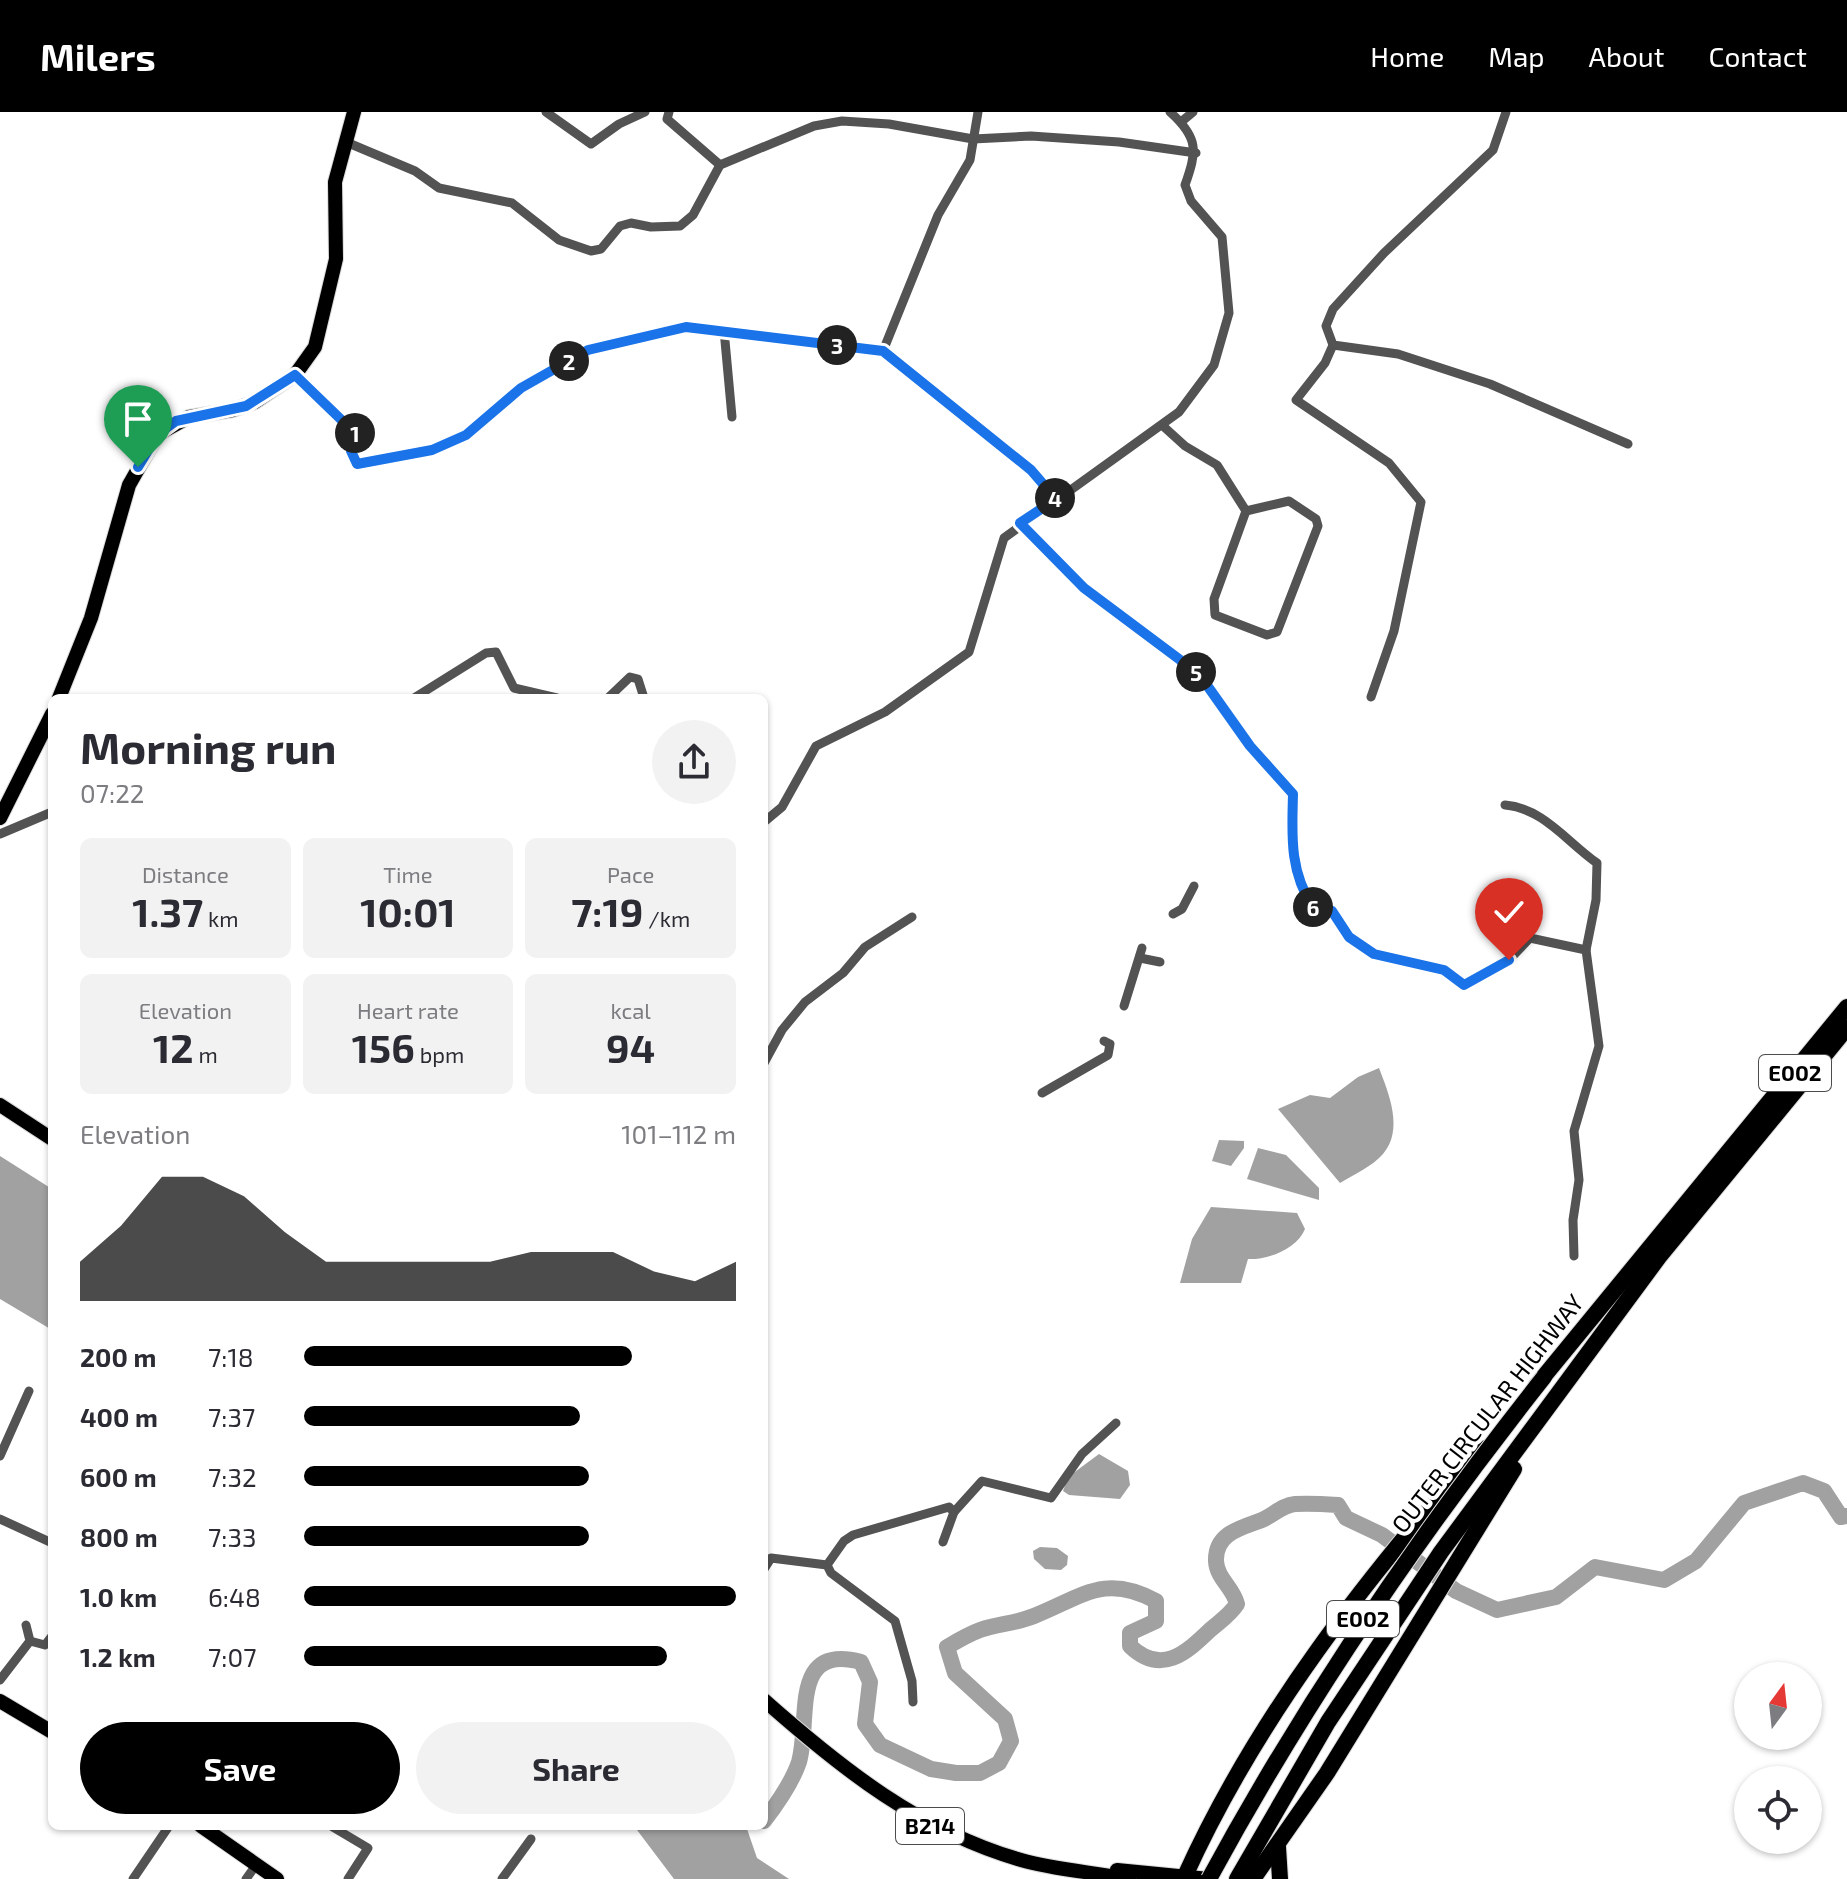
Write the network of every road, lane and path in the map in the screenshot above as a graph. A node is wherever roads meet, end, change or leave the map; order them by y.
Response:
1 (354, 112) edge
2 (546, 112) edge
3 (645, 112) edge
4 (669, 112) edge
5 (978, 112) edge
6 (1170, 112) edge
7 (1193, 112) edge
8 (1506, 112) edge
9 (1181, 122) junction
10 (973, 139) junction
11 (346, 142) junction
12 (1196, 153) junction
13 (720, 165) junction
14 (724, 330) junction
15 (1333, 345) junction
16 (883, 351) junction
17 (295, 375) junction
18 (732, 417) dead end
19 (1163, 426) junction
20 (1628, 444) dead end
21 (1056, 499) junction
22 (1246, 511) junction
23 (1020, 523) junction
24 (61, 694) edge
25 (420, 694) edge
26 (540, 694) edge
27 (612, 694) edge
28 (643, 694) edge
29 (1371, 697) dead end
30 (48, 722) edge
31 (1505, 805) dead end
32 (48, 814) edge
33 (0, 818) edge
34 (768, 819) edge
35 (0, 834) edge
36 (1194, 886) dead end
37 (1173, 914) dead end
38 (912, 917) dead end
39 (1586, 950) junction
40 (1160, 962) dead end
41 (1124, 1006) dead end
42 (1847, 1007) edge
43 (1847, 1028) edge
44 (1104, 1041) dead end
45 (768, 1056) edge
46 (1042, 1093) dead end
47 (0, 1105) edge
48 (48, 1136) edge
49 (1747, 1141) junction
50 (1574, 1256) dead end
51 (1544, 1377) junction
52 (1562, 1388) junction
53 (29, 1391) dead end
54 (1116, 1423) dead end
55 (0, 1456) edge
56 (954, 1512) junction
57 (0, 1519) edge
58 (48, 1541) edge
59 (943, 1542) dead end
60 (768, 1563) edge
61 (827, 1565) junction
62 (26, 1625) dead end
63 (30, 1641) junction
64 (48, 1641) edge
65 (0, 1680) edge
66 (0, 1701) edge
67 (913, 1702) dead end
68 (768, 1704) edge
69 (48, 1730) edge
70 (166, 1830) edge
71 (207, 1830) edge
72 (338, 1830) edge
73 (531, 1839) dead end
74 (1279, 1845) junction
75 (256, 1865) junction
76 (1069, 1868) junction
77 (1185, 1876) junction
78 (133, 1879) edge
79 (246, 1879) edge
80 (277, 1879) edge
81 (348, 1879) edge
82 (502, 1879) edge
83 (1129, 1879) edge
84 (1209, 1879) edge
85 (1237, 1879) edge
86 (1253, 1879) edge
87 (1280, 1879) edge

1 - 11 main road
2 - 3 street
4 - 13 street
5 - 10 street
6 - 9 street
7 - 9 street
8 - 15 street
9 - 12 street
10 - 12 street
10 - 13 street
10 - 16 street
11 - 13 street
11 - 17 main road
12 - 19 street
14 - 16 street
14 - 17 street
14 - 18 street
15 - 20 street
15 - 29 street
16 - 21 street
17 - 24 main road
19 - 21 street
19 - 22 street
21 - 23 street
22 - 22 street
23 - 34 street
23 - 39 street
25 - 26 street
27 - 28 street
30 - 33 main road
31 - 39 street
32 - 35 street
36 - 37 street
38 - 45 street
39 - 50 street
40 - 41 street
42 - 49 highway, OUTER CIRCULAR HIGHWAY / E002
43 - 49 highway, OUTER CIRCULAR HIGHWAY / E002
44 - 46 street
47 - 48 main road
49 - 51 highway, OUTER CIRCULAR HIGHWAY / E002
49 - 52 highway, OUTER CIRCULAR HIGHWAY / E002
51 - 77 highway, bridge
51 - 84 highway, OUTER CIRCULAR HIGHWAY / E002, bridge
52 - 74 highway
52 - 85 highway, OUTER CIRCULAR HIGHWAY / E002
53 - 55 street
54 - 56 street
56 - 59 street
56 - 61 street
57 - 58 street
60 - 61 street
61 - 67 street
62 - 63 street
63 - 64 street
63 - 65 street
66 - 69 main road
68 - 76 main road, B214
70 - 78 street
71 - 75 main road
72 - 81 street
73 - 82 street
74 - 86 highway
74 - 87 highway
75 - 79 street
75 - 80 main road
76 - 77 main road, B214
76 - 83 main road, B214
77 - 84 main road, B214

